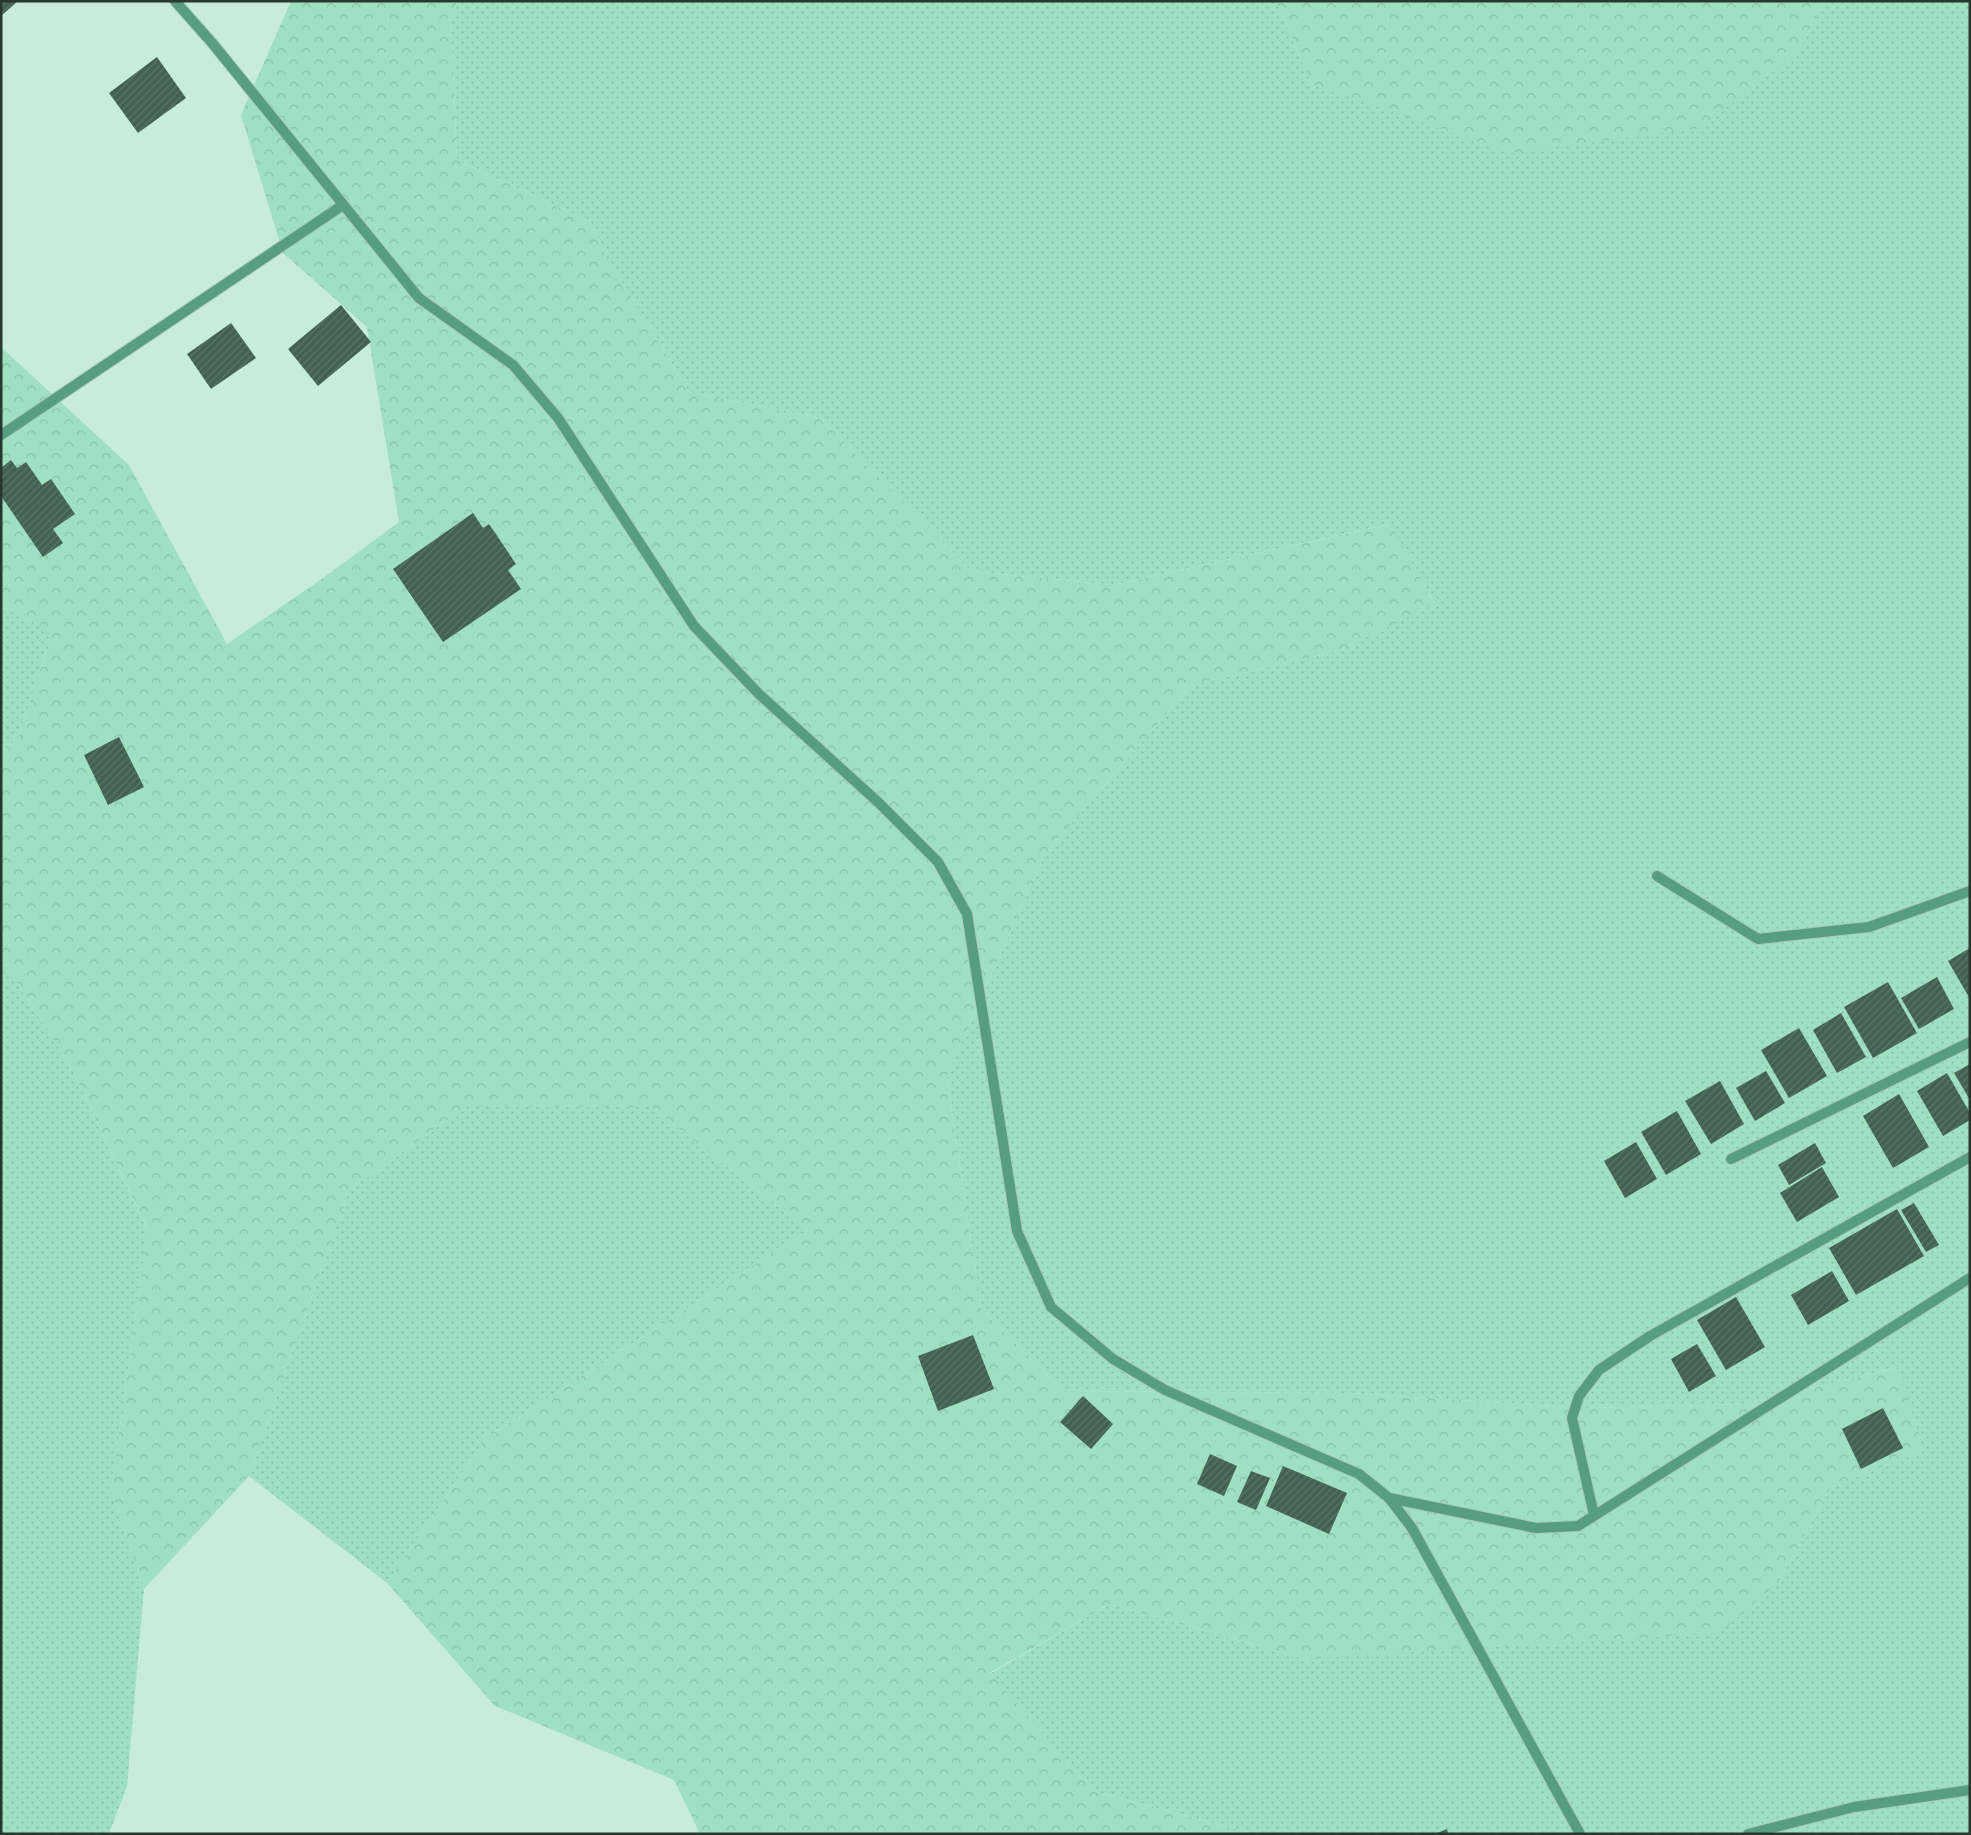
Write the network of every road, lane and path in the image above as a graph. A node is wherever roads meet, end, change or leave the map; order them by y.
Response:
1 (176, 1) edge
2 (344, 205) junction
3 (1, 435) edge
4 (1657, 876) dead end
5 (1970, 891) edge
6 (1970, 1042) edge
7 (1970, 1158) edge
8 (1731, 1159) dead end
9 (1970, 1278) edge
10 (1388, 1498) junction
11 (1594, 1516) junction
12 (1970, 1790) edge
13 (1580, 1834) edge
14 (1748, 1834) edge

1 - 2 street
2 - 3 street
2 - 10 street
4 - 5 street
6 - 8 street
7 - 11 street
9 - 11 street
10 - 11 street
10 - 13 street
12 - 14 street

